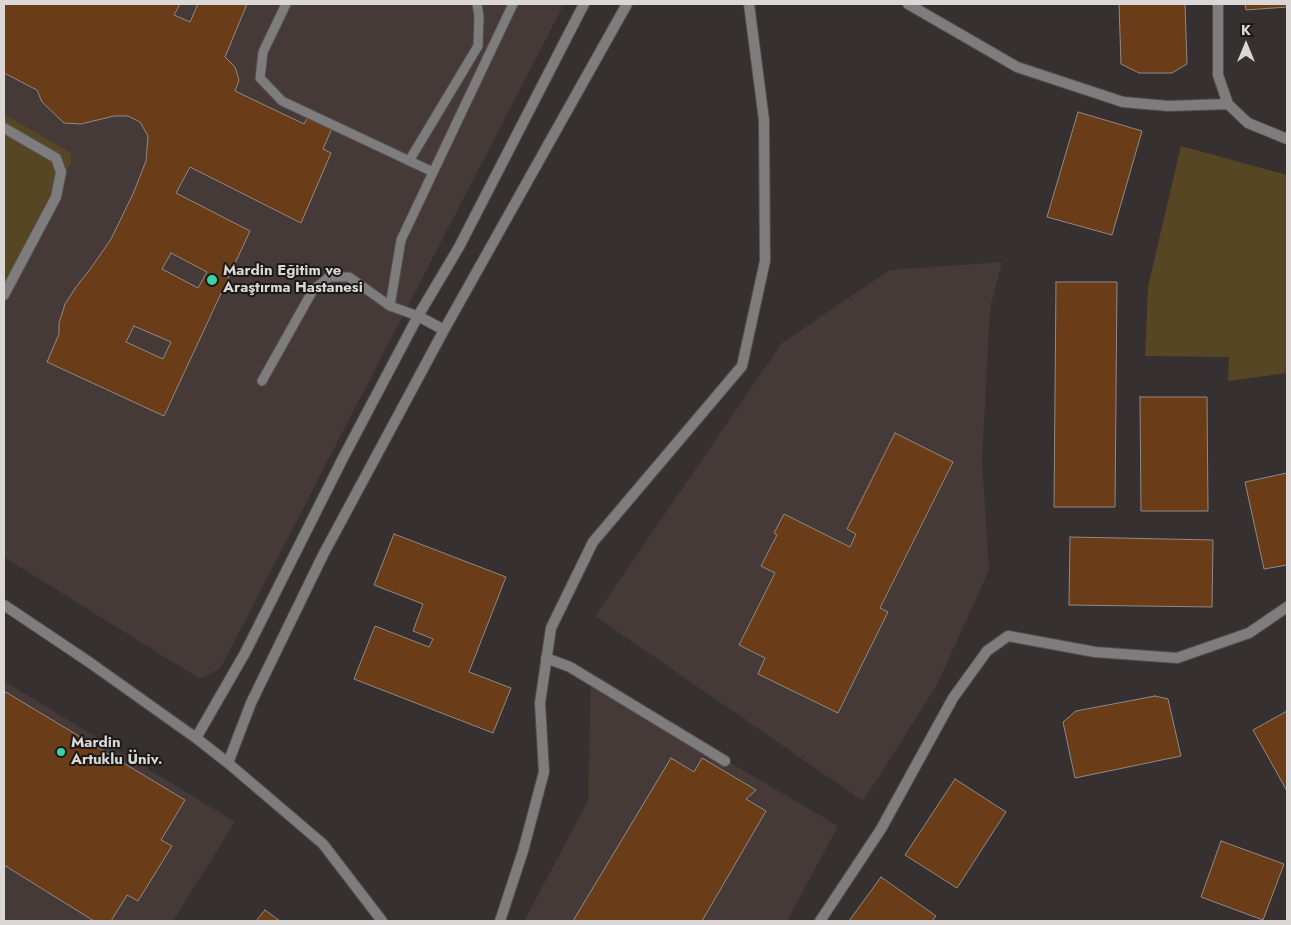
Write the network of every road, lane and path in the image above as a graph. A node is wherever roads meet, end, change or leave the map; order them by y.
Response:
1 (286, 4) edge
2 (478, 4) edge
3 (513, 4) edge
4 (584, 4) edge
5 (627, 4) edge
6 (749, 4) edge
7 (908, 4) edge
8 (1218, 4) edge
9 (1228, 104) junction
10 (4, 128) edge
11 (1287, 139) edge
12 (409, 161) junction
13 (433, 172) junction
14 (4, 295) edge
15 (390, 306) junction
16 (418, 316) junction
17 (444, 330) junction
18 (262, 381) dead end
19 (4, 605) edge
20 (1287, 608) edge
21 (546, 658) junction
22 (196, 738) junction
23 (725, 761) dead end
24 (228, 763) junction
25 (382, 921) edge
26 (500, 921) edge
27 (820, 921) edge

1 - 12 lane
2 - 12 lane
3 - 13 lane
4 - 16 street
5 - 17 street
6 - 21 street
7 - 9 street
8 - 9 street
9 - 11 street
10 - 14 street
12 - 13 lane
13 - 15 lane
15 - 16 lane
15 - 18 lane
16 - 17 street
16 - 22 street
17 - 24 street
19 - 22 street
20 - 27 street
21 - 23 street
21 - 26 street
22 - 24 street
24 - 25 street

